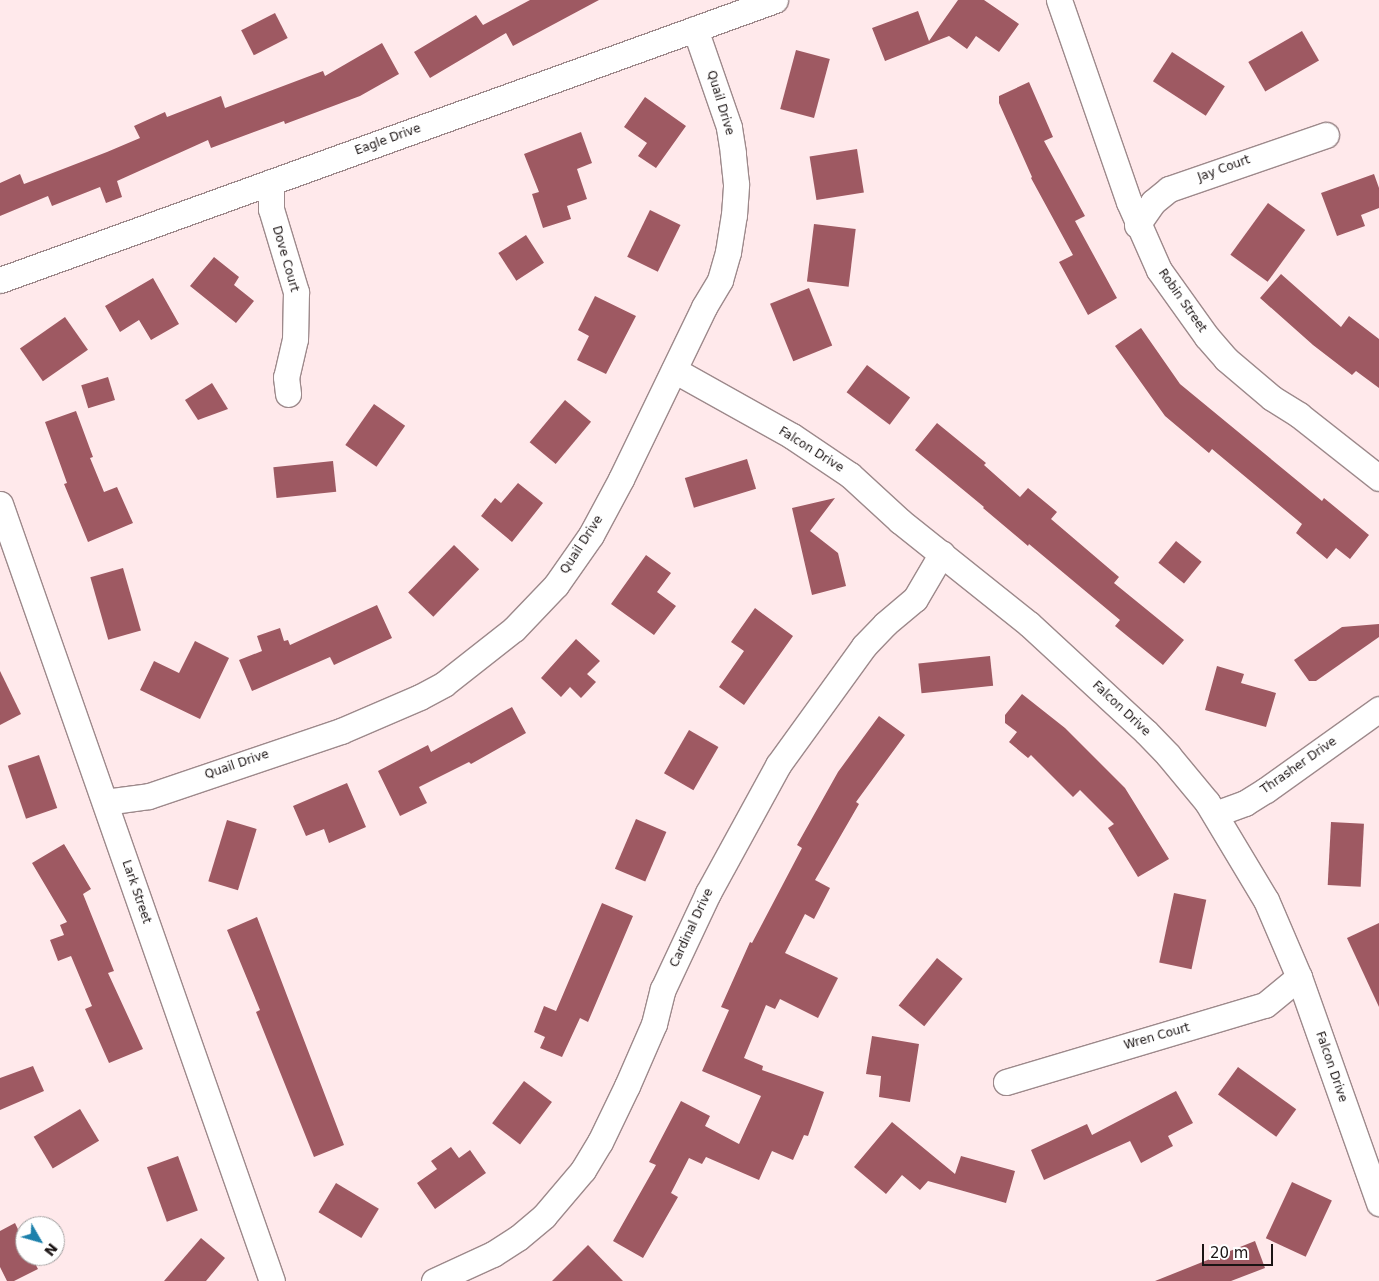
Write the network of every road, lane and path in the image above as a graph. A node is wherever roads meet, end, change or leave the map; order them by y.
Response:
1 (775, 0) edge
2 (1059, 0) edge
3 (695, 29) junction
4 (1326, 135) dead end
5 (270, 182) junction
6 (1137, 225) junction
7 (0, 280) edge
8 (674, 370) junction
9 (288, 394) dead end
10 (1379, 478) edge
11 (0, 504) edge
12 (942, 553) junction
13 (1379, 709) edge
14 (105, 802) junction
15 (1215, 814) junction
16 (1299, 977) junction
17 (1006, 1082) dead end
18 (1379, 1203) edge
19 (272, 1281) edge
20 (434, 1281) edge

1 - 3 street, Eagle Drive
2 - 6 street, Robin Street
3 - 5 street, Eagle Drive
3 - 8 street, Quail Drive
4 - 6 street, Jay Court
5 - 7 street, Eagle Drive
5 - 9 street, Dove Court
6 - 10 street, Robin Street
8 - 12 street, Falcon Drive
8 - 14 street, Quail Drive
11 - 14 street, Lark Street
12 - 15 street, Falcon Drive
12 - 20 street, Cardinal Drive
13 - 15 street, Thrasher Drive
14 - 19 street, Lark Street
15 - 16 street, Falcon Drive
16 - 17 street, Wren Court
16 - 18 street, Falcon Drive

